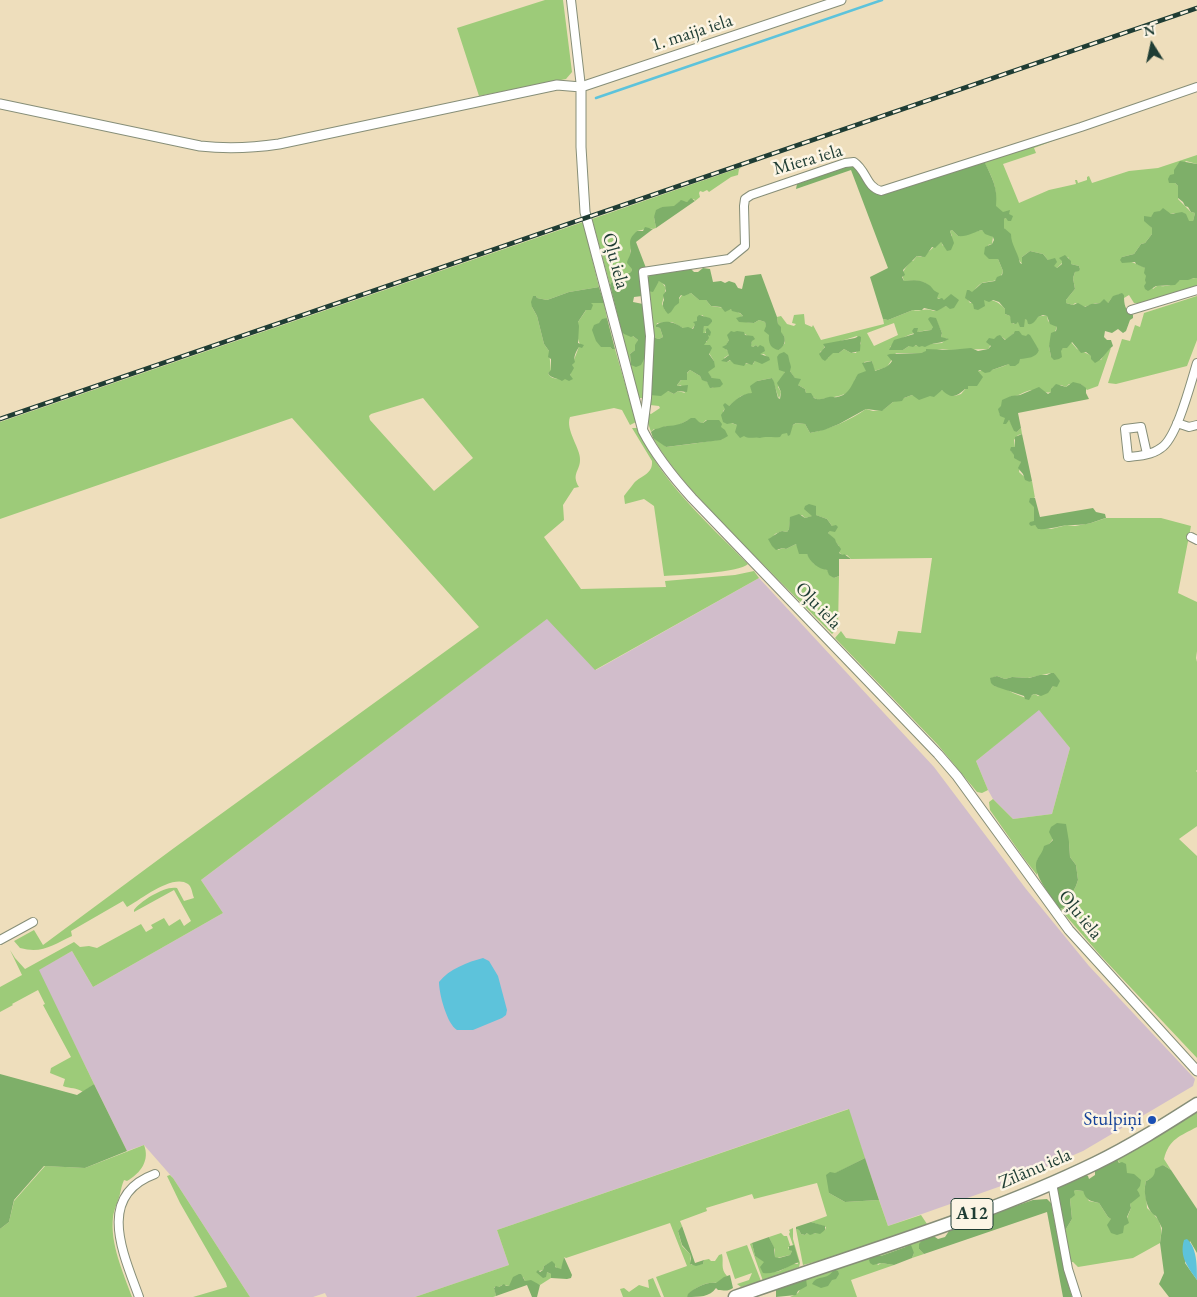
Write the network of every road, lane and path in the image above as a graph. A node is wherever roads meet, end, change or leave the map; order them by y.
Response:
1 (571, 0) edge
2 (840, 0) edge
3 (581, 87) junction
4 (1197, 87) edge
5 (0, 104) edge
6 (1197, 290) edge
7 (1131, 310) dead end
8 (1197, 363) edge
9 (1177, 423) junction
10 (1197, 425) edge
11 (643, 431) junction
12 (1147, 454) dead end
13 (32, 922) dead end
14 (0, 940) edge
15 (1197, 1071) edge
16 (1197, 1104) edge
17 (155, 1174) dead end
18 (1052, 1183) junction
19 (139, 1297) edge
20 (735, 1297) edge
21 (1077, 1297) edge

1 - 3 street
2 - 3 street, 1. maija iela
3 - 5 street
3 - 11 street, Oļu iela
4 - 11 street, Miera iela
6 - 7 street
8 - 9 street
9 - 10 street
9 - 12 street
11 - 15 street, Oļu iela
13 - 14 street
16 - 18 highway, Zīlānu iela / A12
17 - 19 street
18 - 20 highway, Zīlānu iela / A12
18 - 21 street

